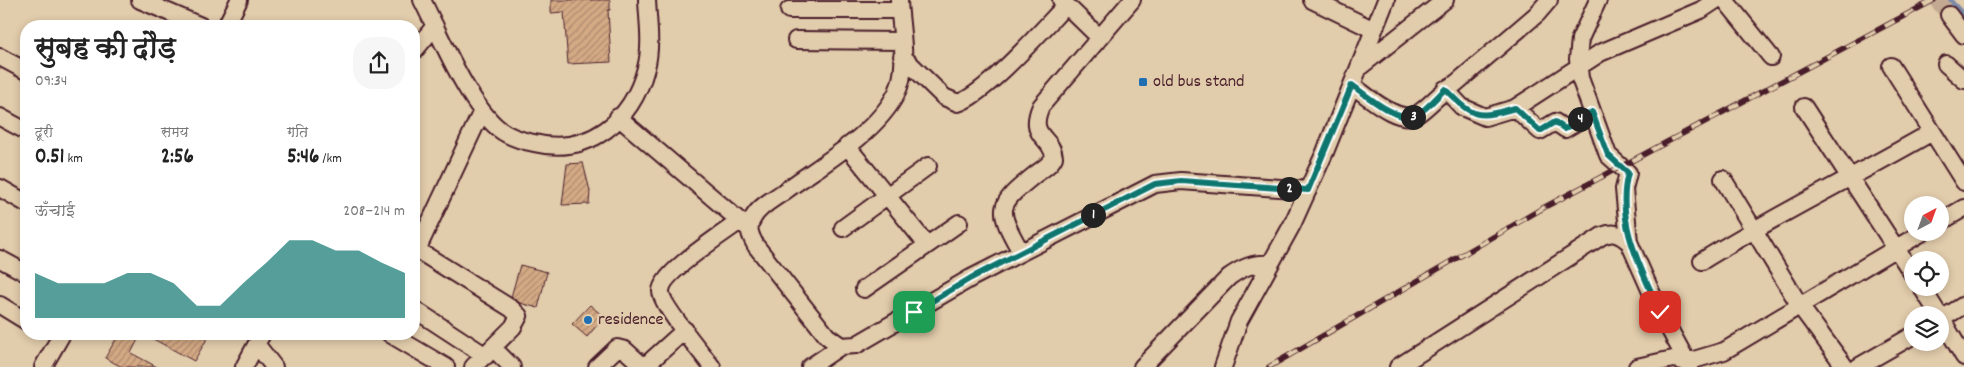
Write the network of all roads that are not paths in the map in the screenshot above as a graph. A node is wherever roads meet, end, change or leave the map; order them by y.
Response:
1 (140, 0) edge
2 (240, 0) edge
3 (422, 0) edge
4 (647, 0) edge
5 (1132, 0) edge
6 (1312, 0) edge
7 (1386, 0) edge
8 (1445, 0) edge
9 (1549, 0) edge
10 (1598, 0) edge
11 (1716, 0) edge
12 (1724, 0) edge
13 (1064, 2) edge
14 (899, 5) edge
15 (789, 10) dead end
16 (1948, 15) tunnel mouth
17 (187, 20) edge
18 (229, 20) edge
19 (435, 26) junction
20 (1374, 30) junction
21 (1964, 35) edge
22 (1099, 37) junction
23 (796, 40) dead end
24 (420, 44) edge
25 (902, 48) junction
26 (0, 57) edge
27 (1772, 57) dead end
28 (1946, 64) dead end
29 (1579, 66) junction
30 (1891, 66) dead end
31 (20, 68) edge
32 (1359, 68) junction
33 (1964, 80) edge
34 (1352, 85) junction
35 (1445, 89) junction
36 (1804, 106) dead end
37 (1515, 108) junction
38 (482, 111) junction
39 (1592, 112) junction
40 (0, 117) edge
41 (618, 117) junction
42 (20, 128) edge
43 (1932, 132) junction
44 (847, 146) junction
45 (928, 166) dead end
46 (1851, 178) junction
47 (1723, 179) dead end
48 (1964, 182) edge
49 (0, 188) edge
50 (1308, 190) junction
51 (887, 196) junction
52 (20, 199) edge
53 (1964, 208) edge
54 (1949, 217) edge
55 (959, 223) dead end
56 (745, 225) junction
57 (843, 228) dead end
58 (1753, 229) junction
59 (420, 239) edge
60 (1908, 241) edge
61 (1629, 242) junction
62 (927, 245) junction
63 (1897, 248) junction
64 (420, 252) edge
65 (1021, 252) junction
66 (0, 259) edge
67 (1904, 260) edge
68 (1702, 261) dead end
69 (1270, 264) junction
70 (20, 270) edge
71 (864, 289) dead end
72 (0, 305) edge
73 (1964, 305) edge
74 (1800, 306) junction
75 (420, 312) edge
76 (1949, 312) edge
77 (20, 317) edge
78 (685, 330) junction
79 (1949, 332) edge
80 (55, 340) edge
81 (259, 340) edge
82 (260, 340) edge
83 (400, 340) edge
84 (1904, 341) edge
85 (841, 346) junction
86 (490, 352) junction
87 (1964, 357) edge
88 (1689, 364) edge
89 (46, 366) edge
90 (244, 367) edge
91 (274, 367) edge
92 (446, 367) edge
93 (473, 367) edge
94 (512, 367) edge
95 (597, 367) edge
96 (644, 367) edge
97 (712, 367) edge
98 (810, 367) edge
99 (1142, 367) edge
100 (1223, 367) edge
101 (1398, 367) edge
102 (1637, 367) edge
103 (1845, 367) edge
104 (1858, 367) edge

1 - 17 street
2 - 18 street
3 - 19 street
4 - 41 street
5 - 22 street
6 - 20 street
7 - 20 street
8 - 32 street
9 - 35 street
10 - 29 street
11 - 29 street
12 - 27 street
13 - 22 street
13 - 25 street
14 - 15 street
14 - 25 street
16 - 21 street
19 - 24 street
19 - 38 street
20 - 32 street
22 - 65 street
23 - 25 street
25 - 44 street
26 - 31 street
28 - 33 street
29 - 37 street
29 - 39 street
30 - 43 street
32 - 34 street
34 - 35 street
34 - 50 street
35 - 37 street
36 - 46 street
37 - 39 street
38 - 41 street
38 - 59 street
39 - 61 street
40 - 42 street
41 - 56 street
43 - 46 street
43 - 48 street
44 - 51 street
44 - 56 street
45 - 51 street
46 - 58 street
46 - 63 street
47 - 58 street
49 - 52 street
50 - 65 street
50 - 69 street
51 - 57 street
51 - 62 street
53 - 54 street
55 - 62 street
56 - 78 street
56 - 85 street
58 - 68 street
58 - 74 street
60 - 63 street
61 - 88 street
61 - 101 street
62 - 71 street
63 - 67 street
63 - 74 street
64 - 86 street
65 - 85 street
66 - 70 street
69 - 99 street
69 - 100 street
72 - 77 street
73 - 76 street
74 - 88 street
74 - 103 street
75 - 86 street
78 - 96 street
78 - 97 street
79 - 87 street
80 - 89 street
81 - 90 street
82 - 91 street
83 - 92 street
84 - 104 street
85 - 98 street
86 - 93 street
86 - 94 street
88 - 102 street
95 - 96 street

